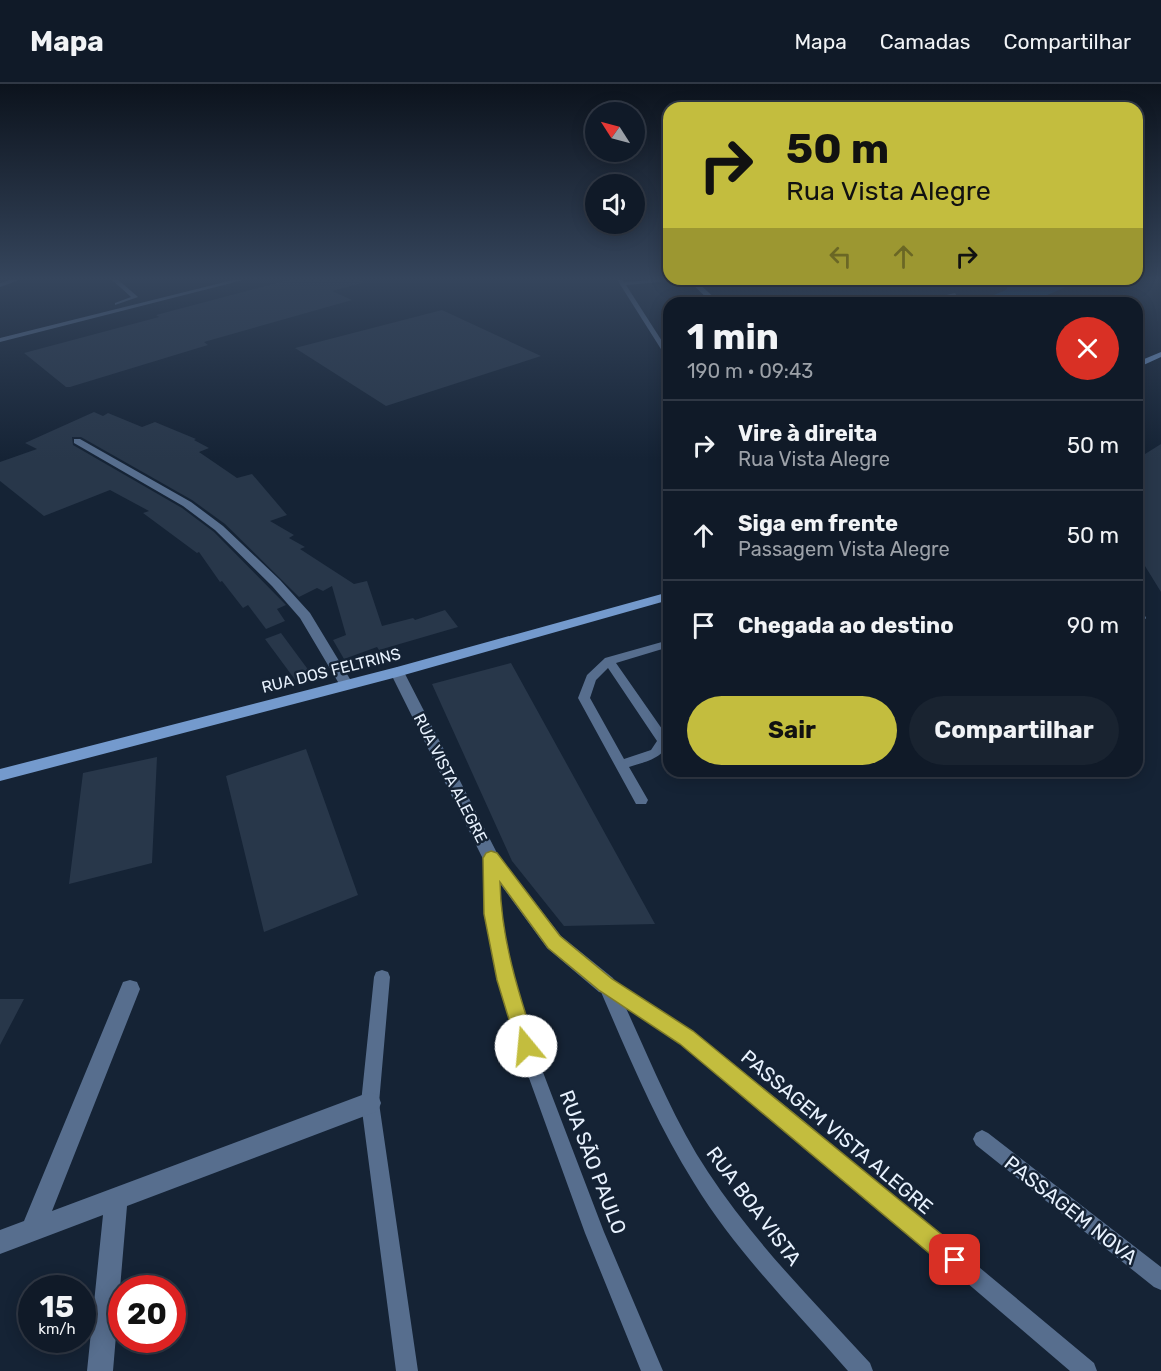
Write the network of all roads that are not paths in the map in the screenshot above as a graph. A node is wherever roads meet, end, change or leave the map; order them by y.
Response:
1 (1161, 354) edge
2 (1143, 362) edge
3 (77, 441) dead end
4 (663, 598) edge
5 (663, 645) edge
6 (609, 661) junction
7 (397, 672) junction
8 (346, 684) junction
9 (663, 740) edge
10 (663, 742) edge
11 (622, 765) junction
12 (0, 775) edge
13 (641, 800) dead end
14 (491, 858) junction
15 (382, 977) dead end
16 (606, 985) junction
17 (130, 989) dead end
18 (370, 1103) junction
19 (982, 1139) dead end
20 (116, 1198) junction
21 (32, 1230) junction
22 (0, 1242) edge
23 (1161, 1280) edge
24 (100, 1371) edge
25 (407, 1371) edge
26 (652, 1371) edge
27 (862, 1371) edge
28 (1086, 1371) edge

1 - 2 street
3 - 8 street
4 - 7 street, RUA DOS FELTRINS
5 - 6 lane
6 - 9 lane
6 - 11 lane
7 - 8 street, RUA DOS FELTRINS
7 - 14 street, RUA VISTA ALEGRE
8 - 12 street, RUA DOS FELTRINS
10 - 11 lane
11 - 13 lane
14 - 16 street, RUA VISTA ALEGRE
14 - 26 lane, RUA SÃO PAULO
15 - 18 lane
16 - 27 lane, RUA BOA VISTA
16 - 28 lane, PASSAGEM VISTA ALEGRE
17 - 21 street
18 - 20 street
18 - 25 lane
19 - 23 lane, PASSAGEM NOVA
20 - 21 street
20 - 24 street
21 - 22 street

